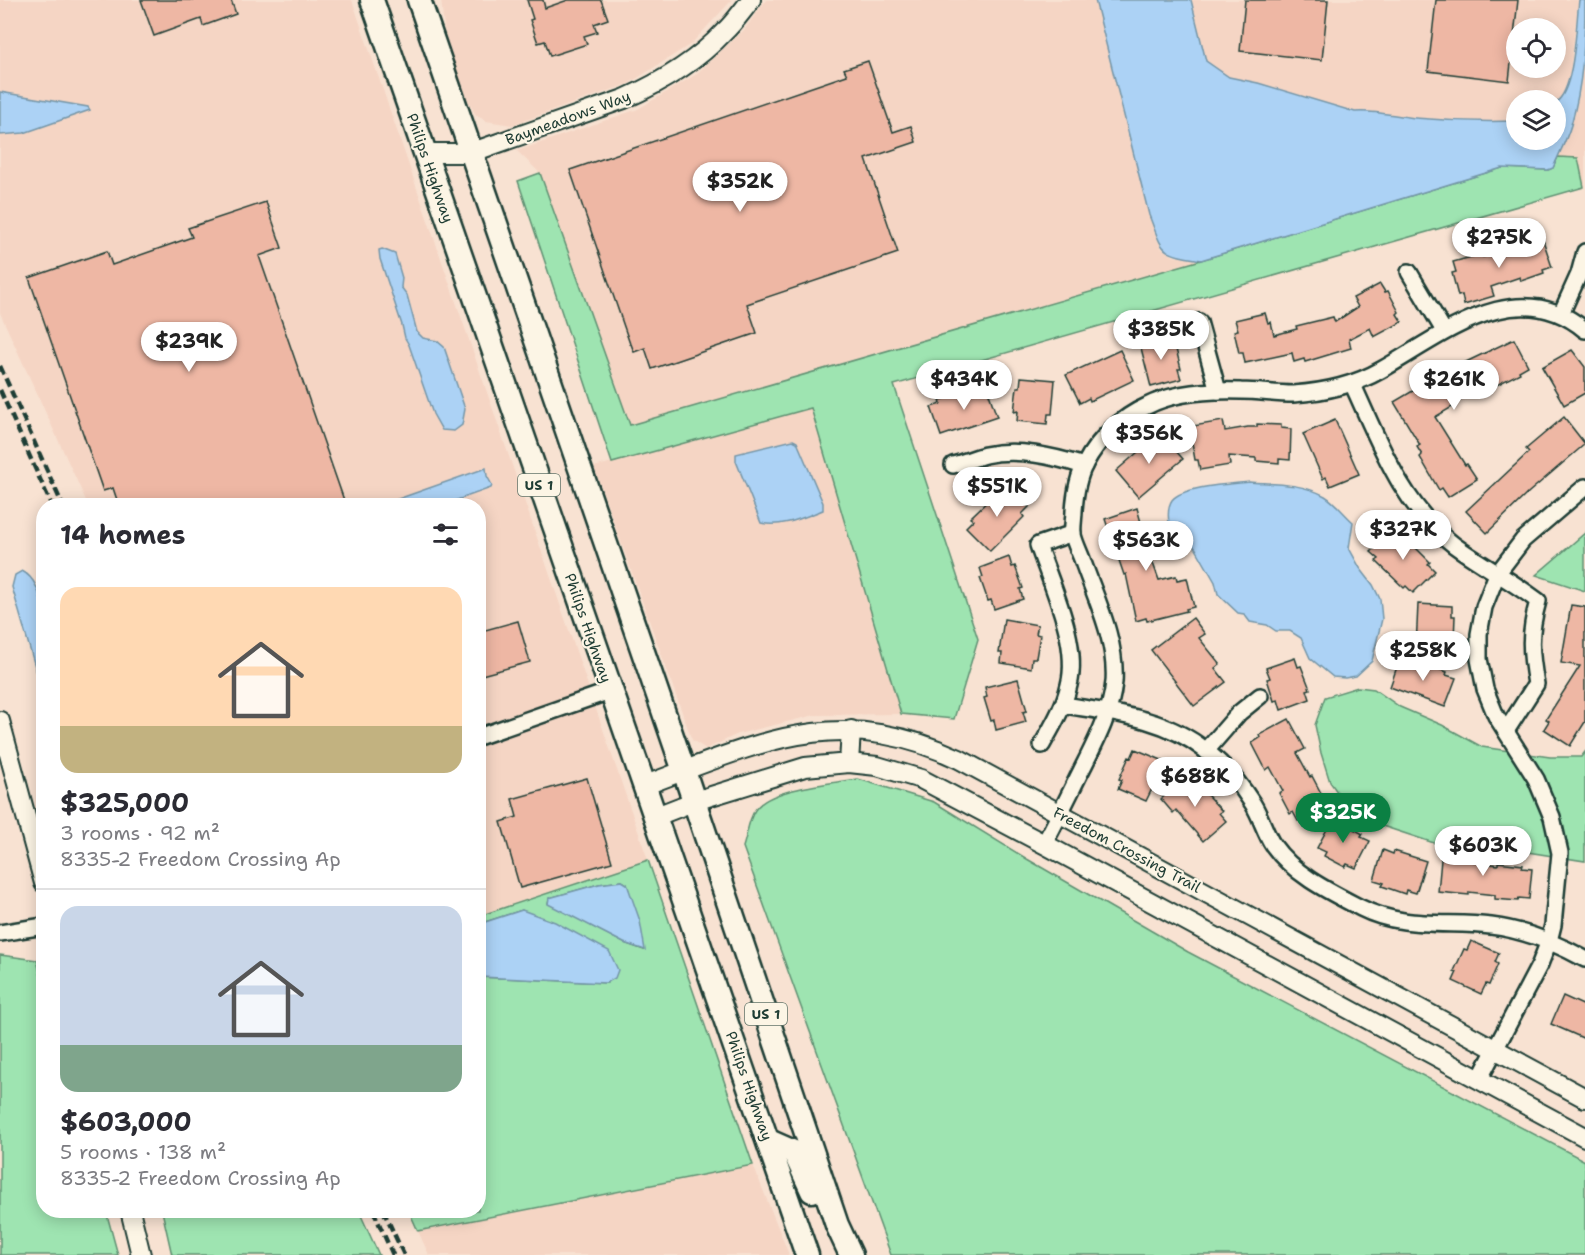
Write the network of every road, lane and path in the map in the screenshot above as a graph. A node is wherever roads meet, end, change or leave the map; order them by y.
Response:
1 (372, 0) edge
2 (419, 0) edge
3 (751, 0) edge
4 (424, 153) junction
5 (470, 153) junction
6 (1585, 252) edge
7 (1409, 272) dead end
8 (1561, 314) junction
9 (1199, 322) dead end
10 (1585, 330) edge
11 (1444, 332) junction
12 (1353, 383) junction
13 (1218, 391) junction
14 (953, 465) dead end
15 (1083, 466) junction
16 (1585, 487) edge
17 (1073, 533) junction
18 (1497, 574) junction
19 (610, 691) junction
20 (1260, 696) dead end
21 (1064, 705) junction
22 (1107, 712) junction
23 (0, 721) edge
24 (851, 730) junction
25 (1506, 731) junction
26 (486, 734) edge
27 (1042, 745) dead end
28 (1206, 751) junction
29 (849, 763) junction
30 (684, 771) junction
31 (643, 786) junction
32 (694, 801) junction
33 (1060, 813) junction
34 (654, 817) junction
35 (1044, 844) junction
36 (36, 854) edge
37 (36, 927) edge
38 (0, 933) edge
39 (1549, 941) junction
40 (1585, 959) edge
41 (1496, 1049) junction
42 (1479, 1080) junction
43 (1585, 1098) edge
44 (1585, 1137) edge
45 (769, 1141) junction
46 (132, 1218) edge
47 (837, 1225) junction
48 (141, 1255) edge
49 (807, 1255) edge
50 (850, 1255) edge

1 - 4 main road, Philips Highway / US 1
2 - 5 main road, US 1
3 - 5 street, Baymeadows Way
4 - 5 street, Baymeadows Way
4 - 19 main road, Philips Highway / US 1
5 - 30 main road, US 1
6 - 8 street
7 - 11 street
8 - 10 street
8 - 11 street
9 - 13 street
11 - 12 street
12 - 13 street
12 - 18 street
13 - 15 street
14 - 15 street
15 - 17 street
16 - 18 street
17 - 21 street
17 - 22 street
18 - 25 street
18 - 25 street
19 - 26 street
19 - 31 main road, Philips Highway / US 1
20 - 28 street
21 - 22 street
21 - 27 street
22 - 28 street
22 - 33 street
23 - 36 street
24 - 29 street
24 - 30 street, Freedom Crossing Trail
24 - 33 street, Freedom Crossing Trail
25 - 39 street
28 - 39 street
29 - 32 street
29 - 35 street
30 - 31 street, Freedom Crossing Trail
30 - 32 main road, US 1
31 - 34 main road, Philips Highway / US 1
32 - 34 street
32 - 47 main road, US 1
33 - 35 street
33 - 41 street, Freedom Crossing Trail
34 - 45 main road, Philips Highway / US 1
35 - 42 street
37 - 38 street
39 - 40 street
39 - 41 street
41 - 42 street
41 - 43 street, Freedom Crossing Trail
42 - 44 street
45 - 47 main road
45 - 49 main road, Philips Highway / US 1
46 - 48 street
47 - 50 main road, US 1

